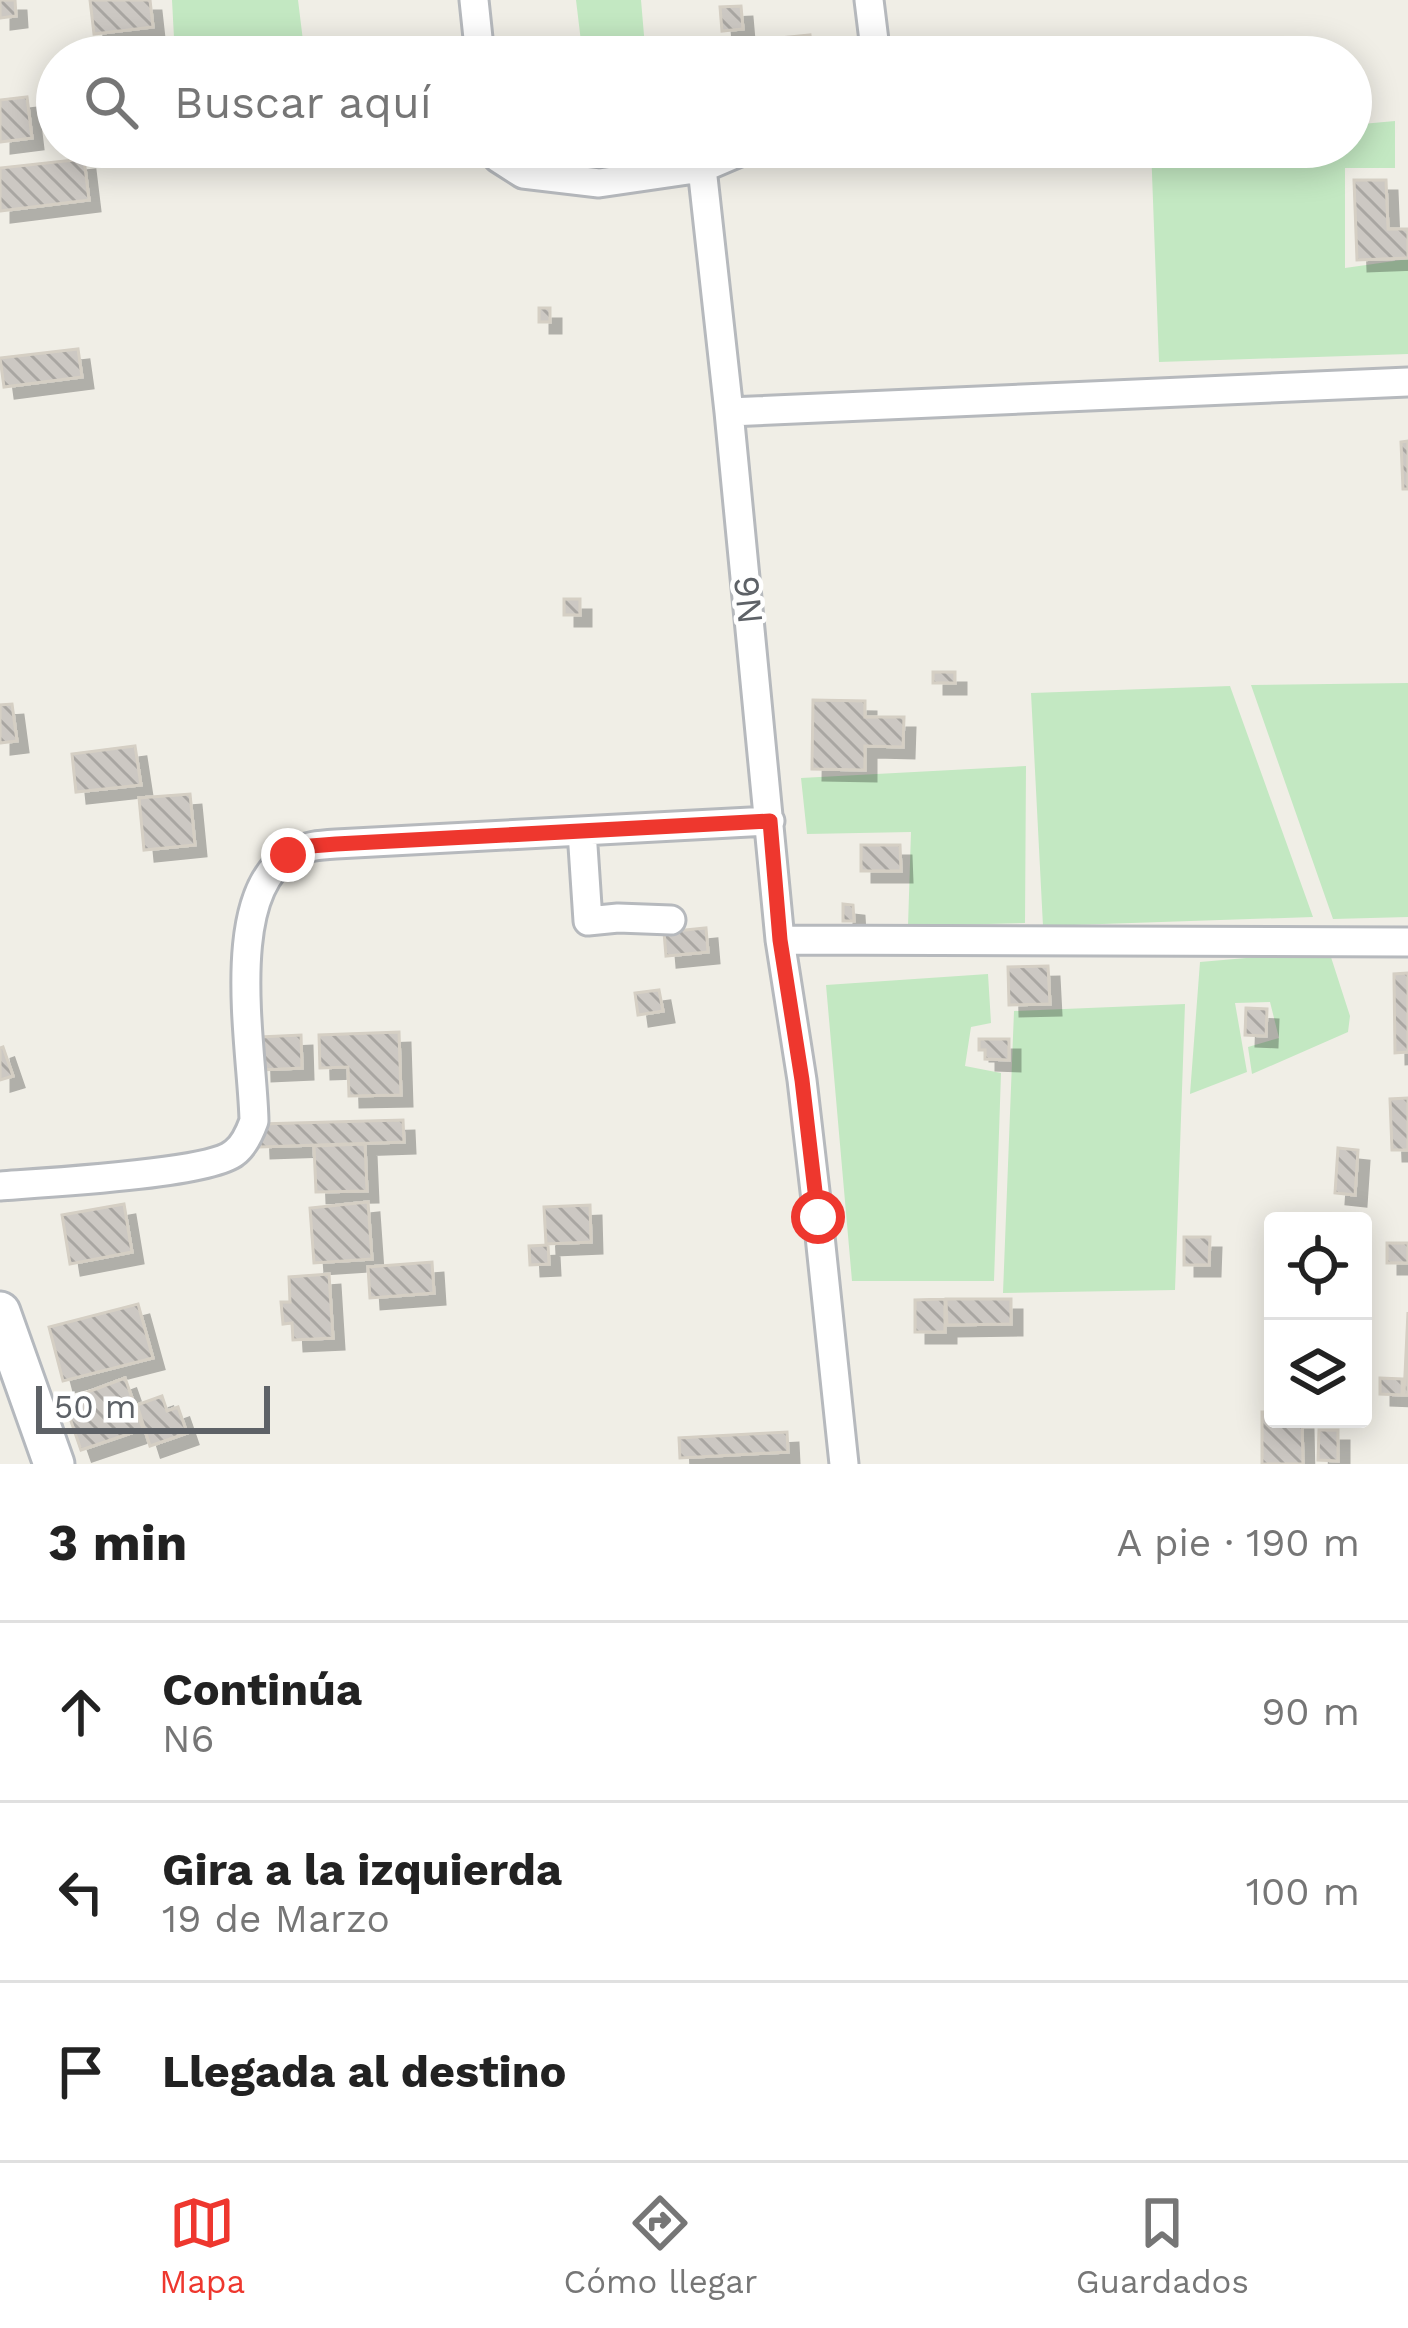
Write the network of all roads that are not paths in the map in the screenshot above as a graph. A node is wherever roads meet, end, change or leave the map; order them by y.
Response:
1 (474, 0) edge
2 (869, 0) edge
3 (478, 36) edge
4 (873, 36) edge
5 (514, 168) edge
6 (703, 168) joint
7 (1408, 382) edge
8 (729, 412) junction
9 (770, 821) junction
10 (582, 831) junction
11 (671, 920) dead end
12 (780, 940) junction
13 (1408, 941) edge
14 (0, 1186) edge
15 (0, 1312) edge
16 (54, 1464) edge
17 (844, 1464) edge

1 - 3 street
2 - 4 street
5 - 6 street
6 - 8 street, N6
7 - 8 street
8 - 9 street, N6
9 - 10 street
9 - 12 street, N6
10 - 11 street
10 - 14 street
12 - 13 street
12 - 17 street, N6
15 - 16 street

